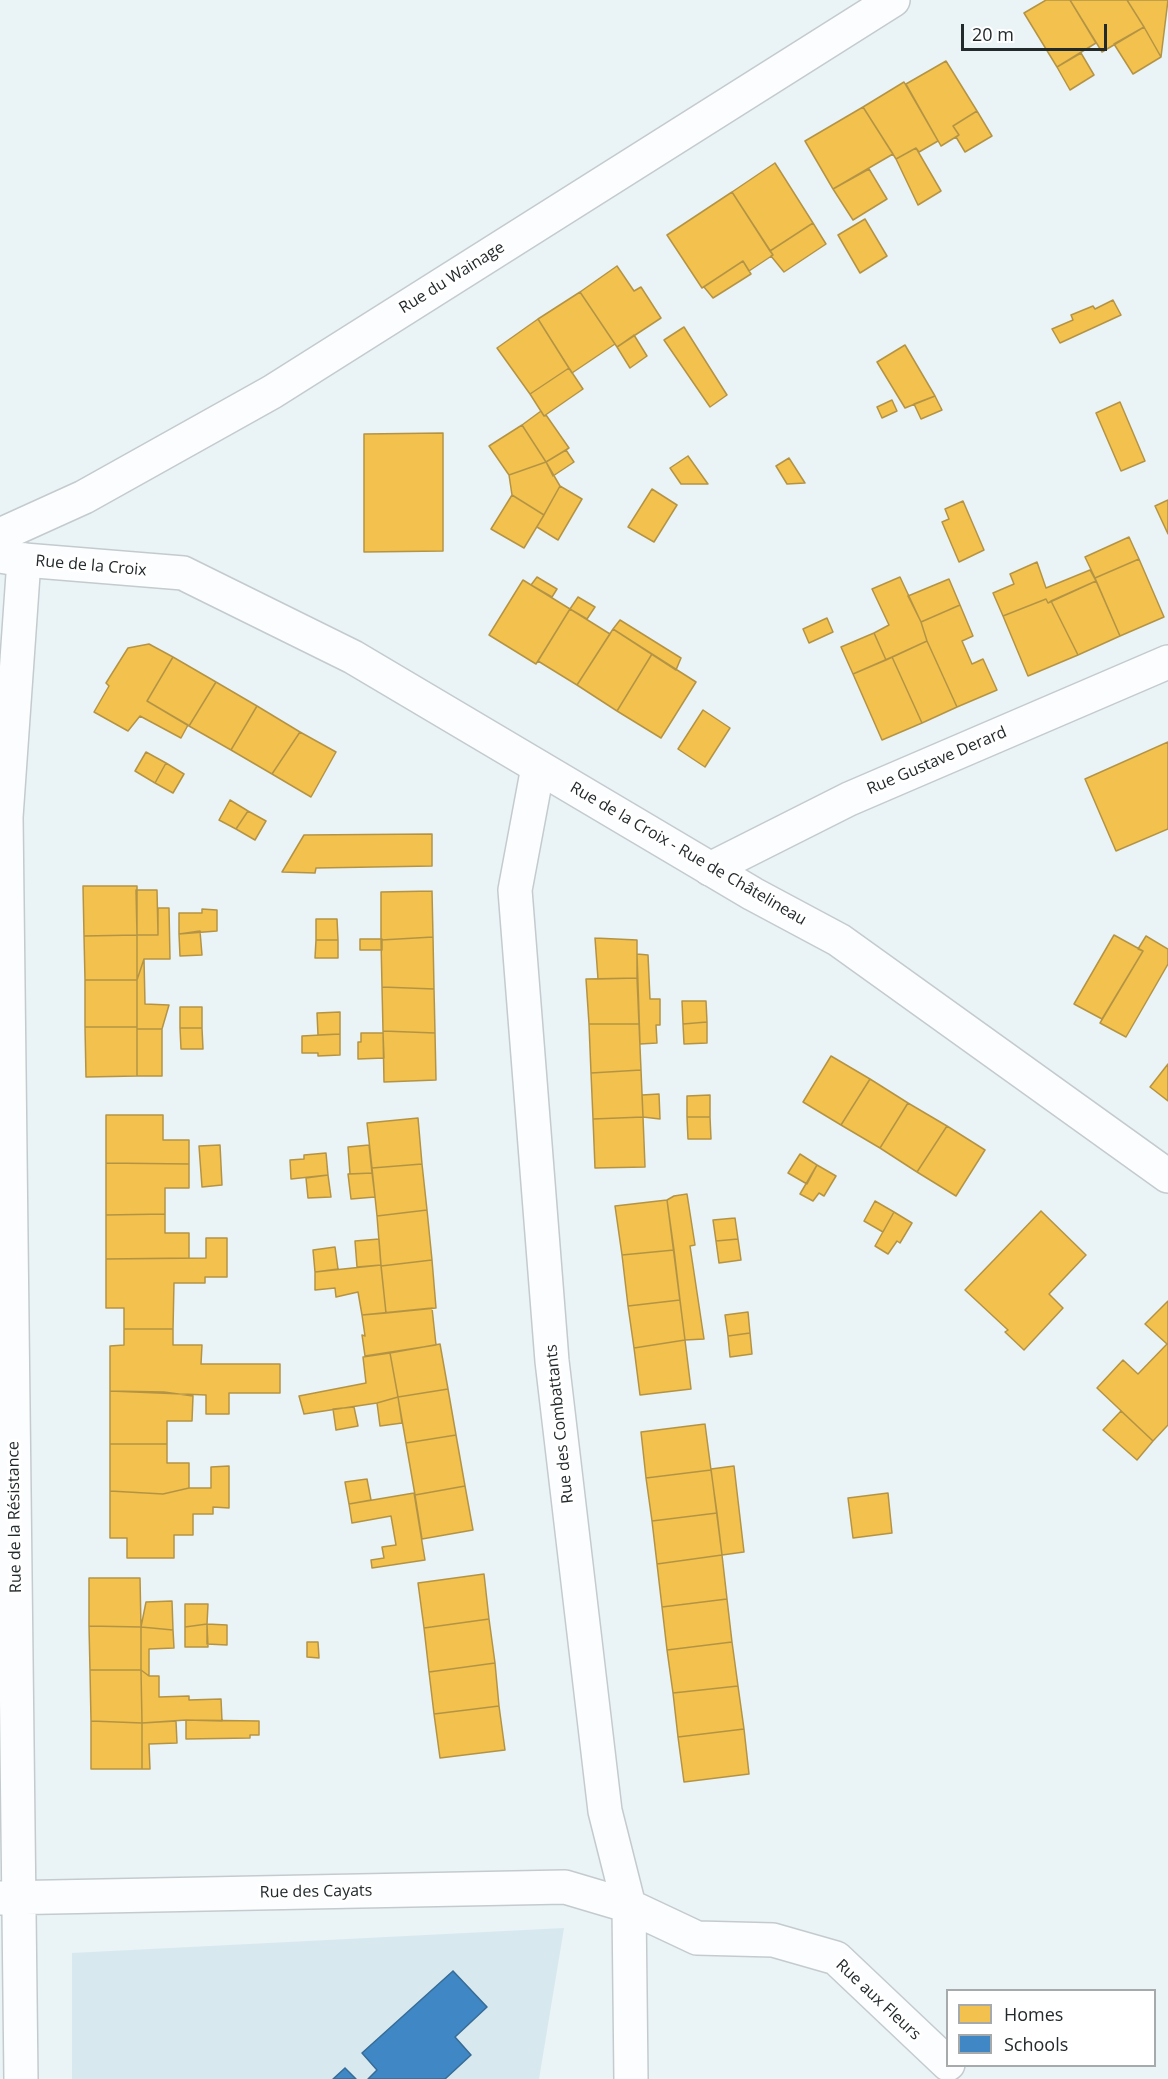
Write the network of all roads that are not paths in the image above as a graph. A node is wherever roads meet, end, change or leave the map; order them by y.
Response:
1 (893, 0) edge
2 (0, 535) edge
3 (12, 558) edge
4 (183, 573) joint
5 (1168, 662) edge
6 (538, 767) junction
7 (710, 869) junction
8 (1168, 1176) edge
9 (10, 1898) edge
10 (629, 1906) junction
11 (946, 2063) edge
12 (950, 2067) edge
13 (21, 2079) edge
14 (631, 2079) edge
15 (963, 2079) edge

1 - 2 street, Rue du Wainage
3 - 4 street, Rue de la Croix
3 - 9 street, Rue de la Résistance
4 - 6 street, Rue de la Croix - Rue de Châtelineau
5 - 7 street, Rue Gustave Derard
6 - 7 street, Rue de la Croix - Rue de Châtelineau
6 - 10 street, Rue des Combattants
7 - 8 street, Rue de la Croix - Rue de Châtelineau
9 - 10 street, Rue des Cayats
9 - 13 street, Rue de la Résistance
10 - 11 street, Rue aux Fleurs
10 - 14 street, Rue des Combattants
12 - 15 street, Rue aux Fleurs

